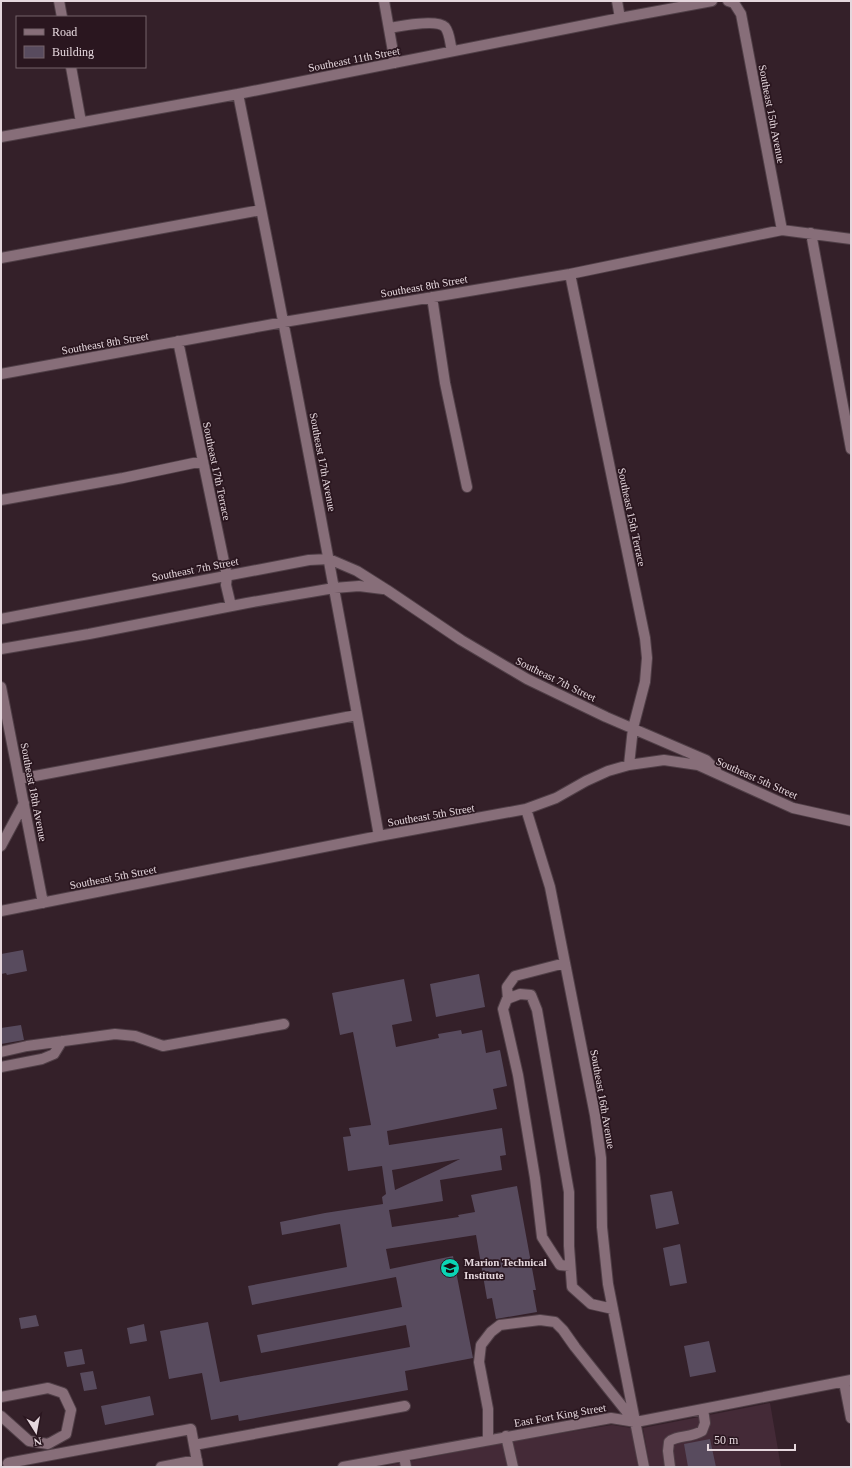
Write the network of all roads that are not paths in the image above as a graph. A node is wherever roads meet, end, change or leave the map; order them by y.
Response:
1 (59, 1) edge
2 (384, 1) edge
3 (617, 1) edge
4 (712, 1) edge
5 (731, 2) edge
6 (62, 16) edge
7 (620, 18) junction
8 (389, 28) junction
9 (452, 51) junction
10 (395, 63) junction
11 (71, 68) edge
12 (238, 94) junction
13 (81, 122) junction
14 (1, 137) edge
15 (261, 210) junction
16 (782, 230) junction
17 (811, 233) junction
18 (851, 239) edge
19 (1, 258) edge
20 (570, 274) junction
21 (432, 297) junction
22 (284, 322) junction
23 (178, 341) junction
24 (1, 374) edge
25 (851, 449) edge
26 (203, 461) junction
27 (467, 487) dead end
28 (1, 500) edge
29 (329, 559) junction
30 (227, 576) junction
31 (334, 588) junction
32 (387, 590) junction
33 (231, 606) junction
34 (1, 619) edge
35 (1, 649) edge
36 (1, 687) edge
37 (357, 715) junction
38 (634, 728) junction
39 (629, 765) junction
40 (722, 776) junction
41 (19, 779) junction
42 (24, 803) junction
43 (526, 810) junction
44 (851, 821) edge
45 (379, 836) junction
46 (1, 846) edge
47 (43, 903) junction
48 (1, 911) edge
49 (565, 963) junction
50 (508, 999) junction
51 (284, 1024) dead end
52 (62, 1041) junction
53 (1, 1052) edge
54 (1, 1067) edge
55 (570, 1266) junction
56 (613, 1309) junction
57 (847, 1381) edge
58 (1, 1397) edge
59 (404, 1406) dead end
60 (703, 1409) junction
61 (1, 1416) edge
62 (851, 1418) edge
63 (636, 1422) junction
64 (506, 1436) junction
65 (488, 1440) junction
66 (194, 1445) junction
67 (404, 1456) junction
68 (197, 1464) edge
69 (9, 1467) edge
70 (161, 1467) edge
71 (343, 1467) edge
72 (406, 1467) edge
73 (512, 1467) edge
74 (644, 1467) edge
75 (670, 1467) edge

1 - 6 street
2 - 8 street
3 - 7 street
4 - 7 street, Southeast 11th Street
5 - 16 street, Southeast 15th Avenue
7 - 9 street, Southeast 11th Street
8 - 9 street
8 - 10 street
9 - 10 street, Southeast 11th Street
10 - 12 street, Southeast 11th Street
11 - 13 street
12 - 13 street, Southeast 11th Street
12 - 15 street, Southeast 17th Avenue
13 - 14 street, Southeast 11th Street
15 - 19 street
15 - 22 street, Southeast 17th Avenue
16 - 17 street, Southeast 8th Street
16 - 20 street, Southeast 8th Street
17 - 18 street, Southeast 8th Street
17 - 25 street
20 - 21 street, Southeast 8th Street
20 - 38 street, Southeast 15th Terrace
21 - 22 street, Southeast 8th Street
21 - 27 street
22 - 23 street, Southeast 8th Street
22 - 29 street, Southeast 17th Avenue
23 - 24 street, Southeast 8th Street
23 - 26 street, Southeast 17th Terrace
26 - 28 street
26 - 30 street, Southeast 17th Terrace
29 - 30 street, Southeast 7th Street
29 - 31 street, Southeast 17th Avenue
29 - 32 street, Southeast 7th Street
30 - 33 street, Southeast 17th Terrace
30 - 34 street, Southeast 7th Street
31 - 32 street, Southeast 7th Street
31 - 33 street, Southeast 7th Street
31 - 37 street, Southeast 17th Avenue
32 - 38 street, Southeast 7th Street
33 - 35 street, Southeast 7th Street
36 - 41 street, Southeast 18th Avenue
37 - 41 street
37 - 45 street, Southeast 17th Avenue
38 - 39 street, Southeast 15th Terrace
38 - 40 street, Southeast 7th Street
39 - 40 street, Southeast 5th Street
39 - 43 street, Southeast 5th Street
40 - 44 street, Southeast 5th Street
41 - 42 street, Southeast 18th Avenue
42 - 46 street
42 - 47 street, Southeast 18th Avenue
43 - 45 street, Southeast 5th Street
43 - 49 street, Southeast 16th Avenue
45 - 47 street, Southeast 5th Street
47 - 48 street, Southeast 5th Street
49 - 50 street
49 - 56 street, Southeast 16th Avenue
50 - 55 street
50 - 55 street
51 - 52 street
52 - 53 street
52 - 54 street
55 - 56 street
56 - 63 street, Southeast 16th Avenue
57 - 60 street, East Fort King Street
57 - 62 street
58 - 61 street
59 - 66 street
60 - 63 street, East Fort King Street
60 - 75 street
63 - 64 street, East Fort King Street
63 - 65 street
63 - 74 street, Southeast 16th Avenue
64 - 65 street, East Fort King Street
64 - 73 street
65 - 67 street, East Fort King Street
66 - 68 street
66 - 69 street
67 - 71 street, East Fort King Street
67 - 72 street
68 - 70 street

